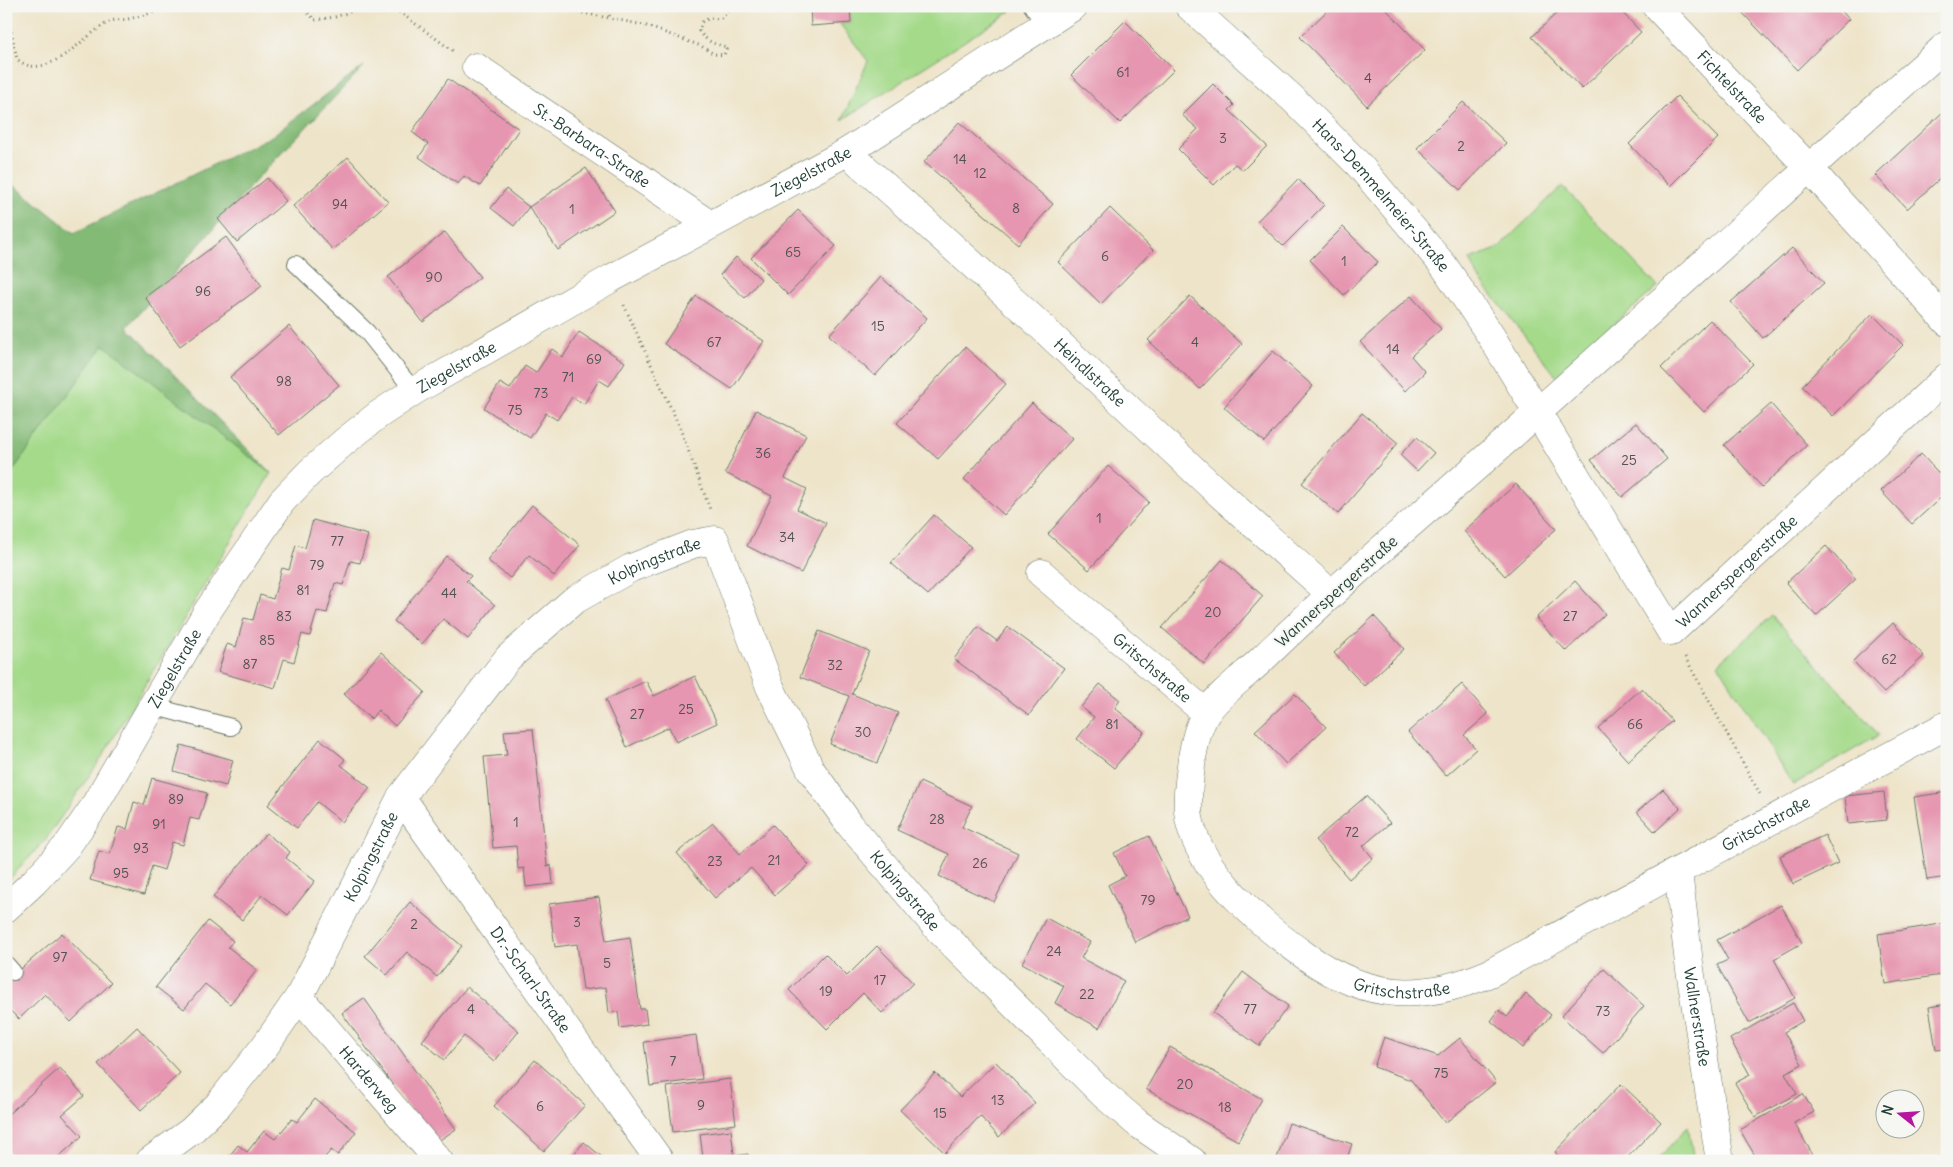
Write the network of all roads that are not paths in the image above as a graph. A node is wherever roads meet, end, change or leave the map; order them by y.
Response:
1 (1074, 6) edge
2 (1189, 6) edge
3 (1656, 6) edge
4 (1038, 16) edge
5 (1947, 45) edge
6 (476, 67) road end
7 (847, 152) junction
8 (1808, 167) junction
9 (709, 224) junction
10 (296, 264) dead end
11 (1947, 322) edge
12 (1947, 377) edge
13 (414, 391) junction
14 (1537, 414) junction
15 (1040, 573) dead end
16 (1330, 593) junction
17 (152, 706) junction
18 (1206, 713) junction
19 (1947, 725) edge
20 (231, 727) dead end
21 (402, 797) junction
22 (1678, 872) junction
23 (6, 908) edge
24 (299, 997) junction
25 (150, 1161) edge
26 (439, 1161) edge
27 (660, 1161) edge
28 (1192, 1161) edge
29 (1720, 1161) edge

1 - 4 street, Ziegelstraße
2 - 14 street, Hans-Demmelmeier-Straße
3 - 8 street, Fichtelstraße
4 - 7 street, Ziegelstraße
5 - 8 street, Wannerspergerstraße
6 - 9 street, St.-Barbara-Straße
7 - 9 street, Ziegelstraße
7 - 16 street, Heindlstraße
8 - 11 street
8 - 14 street, Wannerspergerstraße
9 - 13 street, Ziegelstraße
10 - 13 lane
12 - 14 street, Wannerspergerstraße
13 - 17 street, Ziegelstraße
14 - 16 street, Wannerspergerstraße
15 - 18 street, Gritschstraße
16 - 18 street, Wannerspergerstraße
17 - 20 lane
17 - 23 street, Ziegelstraße
18 - 22 street, Gritschstraße
19 - 22 street, Gritschstraße
21 - 24 street, Kolpingstraße
21 - 27 street, Dr.-Scharl-Straße
21 - 28 street, Kolpingstraße
22 - 29 street, Wallnerstraße
24 - 25 street, Kolpingstraße
24 - 26 street, Harderweg

